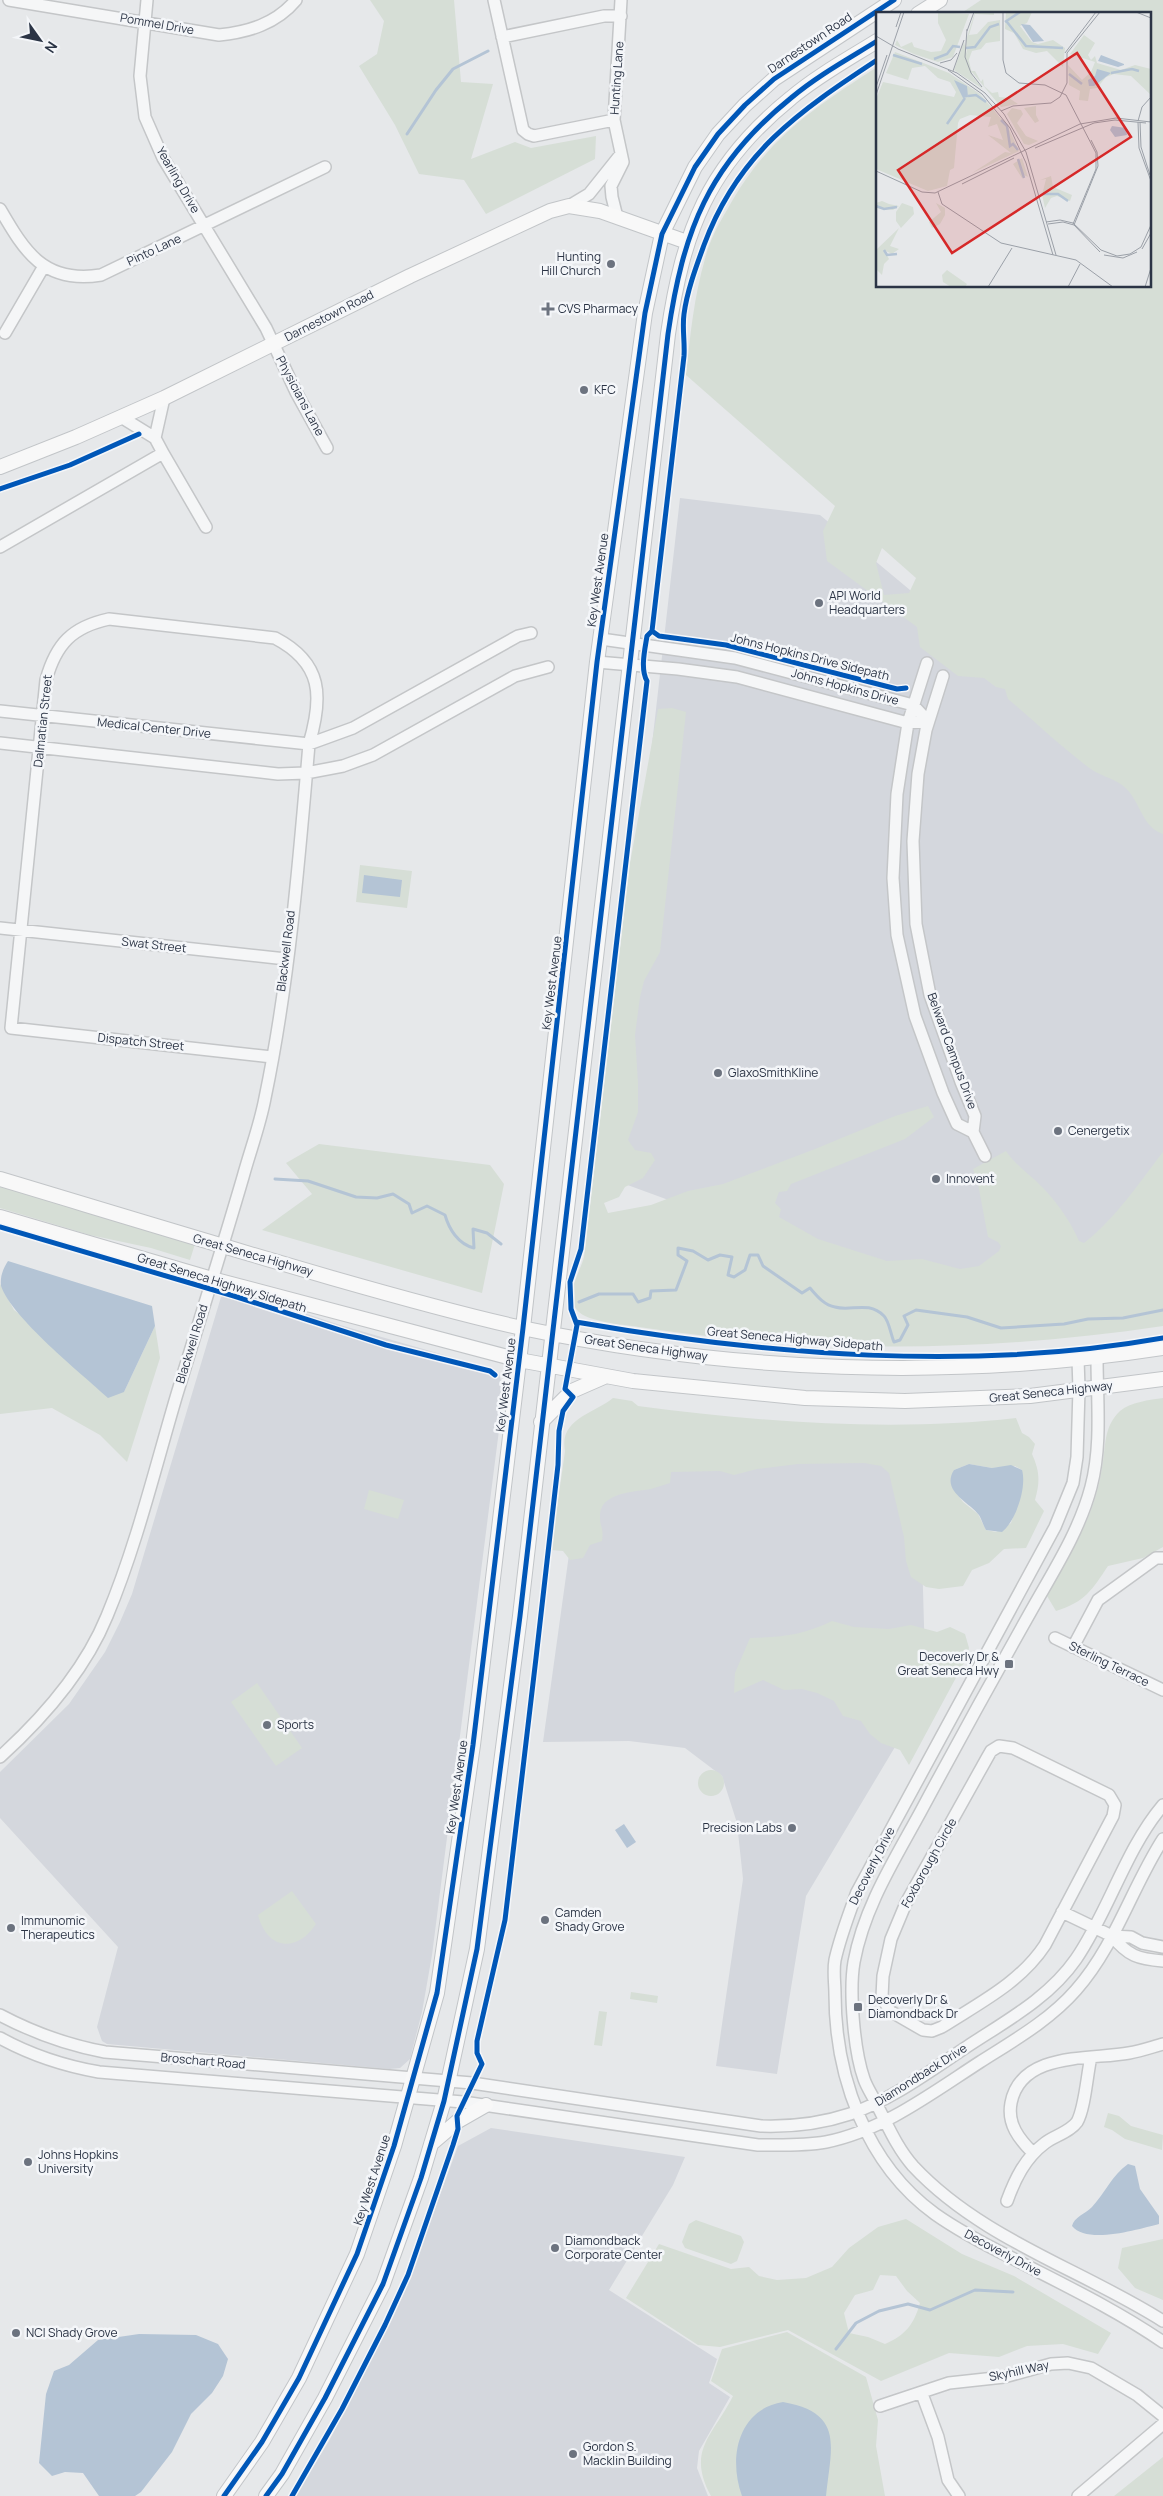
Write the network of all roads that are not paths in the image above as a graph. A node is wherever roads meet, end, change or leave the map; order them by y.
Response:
1 (9, 0) edge
2 (147, 0) edge
3 (296, 0) edge
4 (494, 0) edge
5 (621, 0) edge
6 (894, 0) edge
7 (938, 0) edge
8 (921, 12) edge
9 (621, 16) junction
10 (145, 22) junction
11 (502, 37) junction
12 (876, 42) edge
13 (614, 120) junction
14 (621, 154) junction
15 (325, 167) dead end
16 (568, 206) junction
17 (0, 209) edge
18 (617, 217) junction
19 (205, 226) junction
20 (662, 234) junction
21 (687, 242) junction
22 (44, 266) junction
23 (5, 333) dead end
24 (273, 344) junction
25 (164, 398) junction
26 (122, 417) junction
27 (155, 438) junction
28 (327, 448) dead end
29 (163, 453) junction
30 (0, 467) edge
31 (206, 527) dead end
32 (0, 547) edge
33 (531, 633) dead end
34 (600, 639) junction
35 (632, 643) junction
36 (597, 662) junction
37 (927, 664) dead end
38 (630, 665) junction
39 (548, 667) dead end
40 (943, 676) dead end
41 (913, 706) junction
42 (0, 711) edge
43 (42, 716) junction
44 (928, 721) junction
45 (908, 723) junction
46 (0, 743) edge
47 (309, 744) junction
48 (40, 748) junction
49 (306, 773) junction
50 (0, 928) edge
51 (21, 930) junction
52 (286, 959) junction
53 (10, 1028) joint
54 (272, 1057) junction
55 (972, 1132) junction
56 (985, 1156) dead end
57 (0, 1178) edge
58 (0, 1217) edge
59 (223, 1247) junction
60 (212, 1279) junction
61 (523, 1328) junction
62 (553, 1334) junction
63 (1163, 1348) edge
64 (1097, 1358) junction
65 (1078, 1359) junction
66 (519, 1360) junction
67 (549, 1365) junction
68 (605, 1377) junction
69 (1163, 1379) edge
70 (1097, 1387) junction
71 (1080, 1390) junction
72 (541, 1422) junction
73 (1163, 1558) edge
74 (1055, 1638) dead end
75 (1073, 1647) junction
76 (1163, 1690) edge
77 (0, 1756) edge
78 (1163, 1805) edge
79 (1163, 1839) edge
80 (1062, 1912) junction
81 (1093, 1928) junction
82 (1112, 1936) junction
83 (1163, 1947) edge
84 (1163, 1961) edge
85 (0, 2015) edge
86 (0, 2038) edge
87 (1163, 2044) edge
88 (1091, 2057) junction
89 (414, 2078) junction
90 (450, 2081) junction
91 (408, 2099) junction
92 (444, 2101) junction
93 (877, 2103) junction
94 (486, 2105) junction
95 (858, 2111) junction
96 (885, 2121) junction
97 (866, 2128) junction
98 (431, 2145) junction
99 (1033, 2153) junction
100 (1007, 2201) dead end
101 (1015, 2242) junction
102 (1008, 2256) junction
103 (1163, 2321) edge
104 (1163, 2342) edge
105 (922, 2394) junction
106 (880, 2406) dead end
107 (1163, 2416) edge
108 (1163, 2424) edge
109 (224, 2496) edge
110 (266, 2496) edge
111 (959, 2496) edge
112 (1078, 2496) edge

1 - 10 street, Pommel Drive
2 - 10 street, Yearling Drive
3 - 10 street, Pommel Drive
4 - 11 street
5 - 9 street, Hunting Lane
6 - 20 main road, Darnestown Road
7 - 8 main road
9 - 11 street
9 - 13 street, Hunting Lane
10 - 19 street, Yearling Drive
11 - 13 street
12 - 21 main road
13 - 14 street, Hunting Lane
14 - 16 street
14 - 18 street, Hunting Lane
15 - 19 street, Pinto Lane
16 - 18 main road, Darnestown Road
16 - 24 main road, Darnestown Road
17 - 22 street, Pinto Lane
18 - 20 main road, Darnestown Road
19 - 22 street, Pinto Lane
19 - 24 street, Yearling Drive
20 - 21 main road, Darnestown Road
20 - 34 main road, Key West Avenue
21 - 35 main road
22 - 23 street
24 - 25 main road, Darnestown Road
24 - 28 street, Physicians Lane
25 - 26 main road, Darnestown Road
25 - 27 street
26 - 27 street
26 - 30 main road, Darnestown Road
27 - 29 street
29 - 31 street
29 - 32 street
33 - 47 street
34 - 35 street, Johns Hopkins Drive
34 - 36 main road, Key West Avenue
35 - 38 main road
35 - 41 street, Johns Hopkins Drive
36 - 38 street, Johns Hopkins Drive
36 - 61 main road, Key West Avenue
37 - 41 street, Belward Campus Drive
38 - 45 street, Johns Hopkins Drive
38 - 62 main road
39 - 49 street
40 - 44 street, Belward Campus Drive
41 - 44 street, Johns Hopkins Drive
41 - 45 street, Belward Campus Drive
42 - 43 street, Medical Center Drive
43 - 47 street, Medical Center Drive
43 - 47 street, Dalmatian Street
43 - 48 street, Dalmatian Street
44 - 45 street, Johns Hopkins Drive
44 - 55 street, Belward Campus Drive
45 - 55 street, Belward Campus Drive
46 - 48 street
47 - 49 street, Blackwell Road
48 - 49 street
48 - 51 street, Dalmatian Street
49 - 52 street, Blackwell Road
50 - 51 street, Swat Street
51 - 52 street, Swat Street
51 - 53 street, Dalmatian Street
52 - 54 street, Blackwell Road
53 - 54 street, Dispatch Street
54 - 59 street, Blackwell Road
55 - 56 street, Belward Campus Drive
57 - 59 main road, Great Seneca Highway
58 - 60 main road, Great Seneca Highway
59 - 60 street, Blackwell Road
59 - 61 main road, Great Seneca Highway
60 - 66 main road, Great Seneca Highway
60 - 77 street, Blackwell Road
61 - 62 main road, Great Seneca Highway
61 - 66 main road, Key West Avenue
62 - 65 main road, Great Seneca Highway
62 - 67 main road
63 - 64 main road, Great Seneca Highway
64 - 65 main road, Great Seneca Highway
64 - 70 street, Decoverly Drive
65 - 71 street, Decoverly Drive
66 - 67 main road, Great Seneca Highway
66 - 89 main road, Key West Avenue
67 - 68 main road, Great Seneca Highway
67 - 72 main road
68 - 71 main road, Great Seneca Highway
68 - 72 main road
69 - 70 main road, Great Seneca Highway
70 - 71 main road, Great Seneca Highway
70 - 93 street, Decoverly Drive
71 - 95 street, Decoverly Drive
72 - 90 main road
73 - 75 street
74 - 75 street, Sterling Terrace
75 - 76 street, Sterling Terrace
78 - 81 street, Diamondback Drive
79 - 82 street, Diamondback Drive
80 - 80 street, Foxborough Circle
80 - 81 street
81 - 82 street
81 - 93 street, Diamondback Drive
82 - 83 street
82 - 84 street
82 - 96 street, Diamondback Drive
85 - 89 street, Broschart Road
86 - 91 street, Broschart Road
87 - 88 street
88 - 99 street
88 - 99 street
89 - 90 street, Diamondback Drive
89 - 91 main road, Key West Avenue
90 - 92 main road
90 - 95 street, Diamondback Drive
91 - 92 street, Diamondback Drive
91 - 109 main road, Key West Avenue
92 - 94 street, Diamondback Drive
92 - 98 main road
93 - 95 street, Diamondback Drive
93 - 96 street, Decoverly Drive
94 - 97 street, Diamondback Drive
94 - 98 main road
95 - 97 street, Decoverly Drive
96 - 97 street, Diamondback Drive
96 - 101 street, Decoverly Drive
97 - 102 street, Decoverly Drive
98 - 110 main road
99 - 100 street
101 - 102 street
101 - 103 street, Decoverly Drive
102 - 104 street, Decoverly Drive
105 - 106 street, Skyhill Way
105 - 107 street, Skyhill Way
105 - 111 street
108 - 112 street

